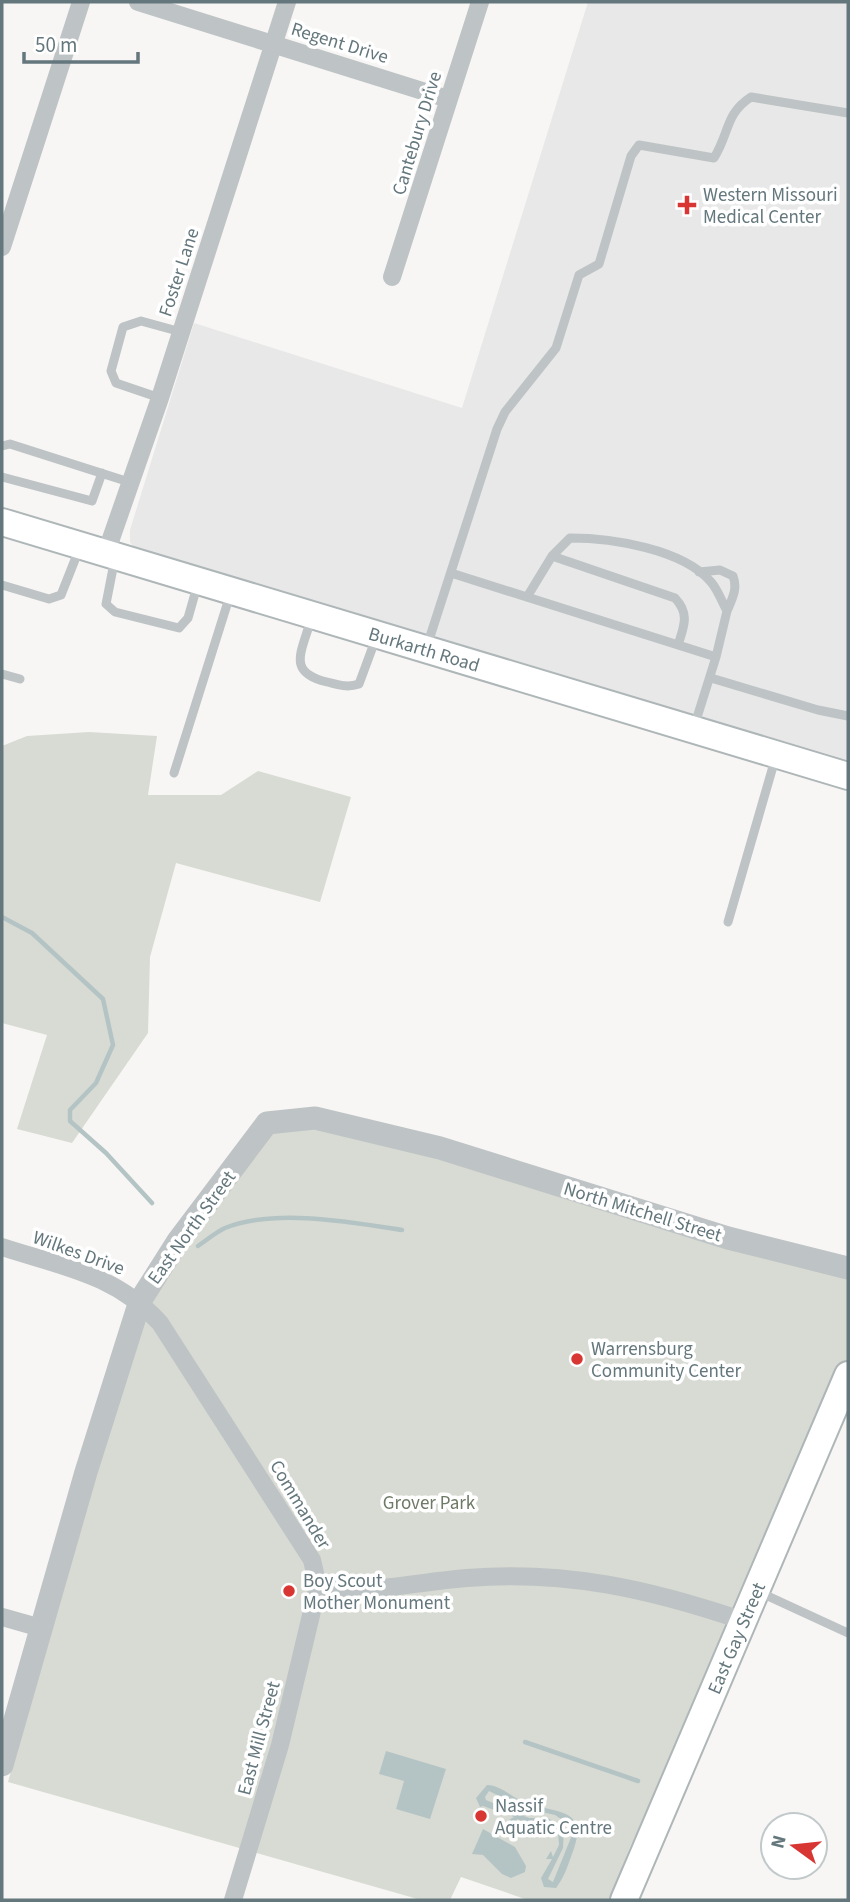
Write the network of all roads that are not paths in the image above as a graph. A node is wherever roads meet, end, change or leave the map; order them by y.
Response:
1 (81, 2) edge
2 (138, 2) edge
3 (287, 2) edge
4 (480, 2) edge
5 (273, 43) junction
6 (448, 99) junction
7 (848, 113) edge
8 (2, 247) edge
9 (392, 277) dead end
10 (181, 332) junction
11 (160, 398) junction
12 (2, 446) edge
13 (102, 473) junction
14 (2, 477) edge
15 (129, 482) junction
16 (5, 526) edge
17 (80, 545) junction
18 (111, 555) junction
19 (552, 556) junction
20 (699, 572) junction
21 (451, 573) junction
22 (199, 580) junction
23 (2, 584) edge
24 (231, 590) junction
25 (527, 597) junction
26 (727, 611) junction
27 (312, 614) junction
28 (377, 633) junction
29 (678, 645) junction
30 (427, 648) junction
31 (716, 657) junction
32 (2, 674) edge
33 (711, 678) junction
34 (20, 679) dead end
35 (848, 716) edge
36 (694, 728) junction
37 (777, 754) junction
38 (174, 773) dead end
39 (848, 776) edge
40 (728, 922) dead end
41 (440, 1148) joint
42 (2, 1247) edge
43 (848, 1268) edge
44 (140, 1301) junction
45 (848, 1375) edge
46 (318, 1586) junction
47 (754, 1591) junction
48 (2, 1617) edge
49 (741, 1620) junction
50 (41, 1628) junction
51 (848, 1633) edge
52 (2, 1765) edge
53 (233, 1900) edge
54 (624, 1900) edge

1 - 8 street
2 - 5 street, Regent Drive
3 - 5 street, Foster Lane
4 - 6 street, Cantebury Drive
5 - 6 street, Regent Drive
5 - 10 street, Foster Lane
6 - 9 street, Cantebury Drive
7 - 21 lane
10 - 11 street, Foster Lane
10 - 11 lane
11 - 15 street, Foster Lane
12 - 13 lane
13 - 14 lane
13 - 15 lane
15 - 18 street, Foster Lane
16 - 17 main road, Burkarth Road
17 - 18 main road, Burkarth Road
17 - 23 lane
18 - 22 main road, Burkarth Road
18 - 22 lane
19 - 20 lane
19 - 25 lane
19 - 29 lane
20 - 26 lane
20 - 26 lane
21 - 25 lane
21 - 30 lane
22 - 24 main road, Burkarth Road
24 - 27 main road, Burkarth Road
24 - 38 lane
25 - 29 lane
26 - 31 lane
27 - 28 main road, Burkarth Road
27 - 28 lane
28 - 30 main road, Burkarth Road
29 - 31 lane
30 - 36 main road, Burkarth Road
31 - 33 lane
32 - 34 lane
33 - 35 lane
33 - 36 lane
36 - 37 main road, Burkarth Road
37 - 39 main road, Burkarth Road
37 - 40 lane
41 - 43 street, North Mitchell Street
41 - 44 street, East North Street
42 - 44 street, Wilkes Drive
44 - 46 street, Commander
44 - 50 street, East North Street
45 - 47 main road, East Gay Street
46 - 49 street
46 - 53 street, East Mill Street
47 - 49 main road, East Gay Street
47 - 51 lane
48 - 50 street
49 - 54 main road, East Gay Street
50 - 52 street, East North Street

